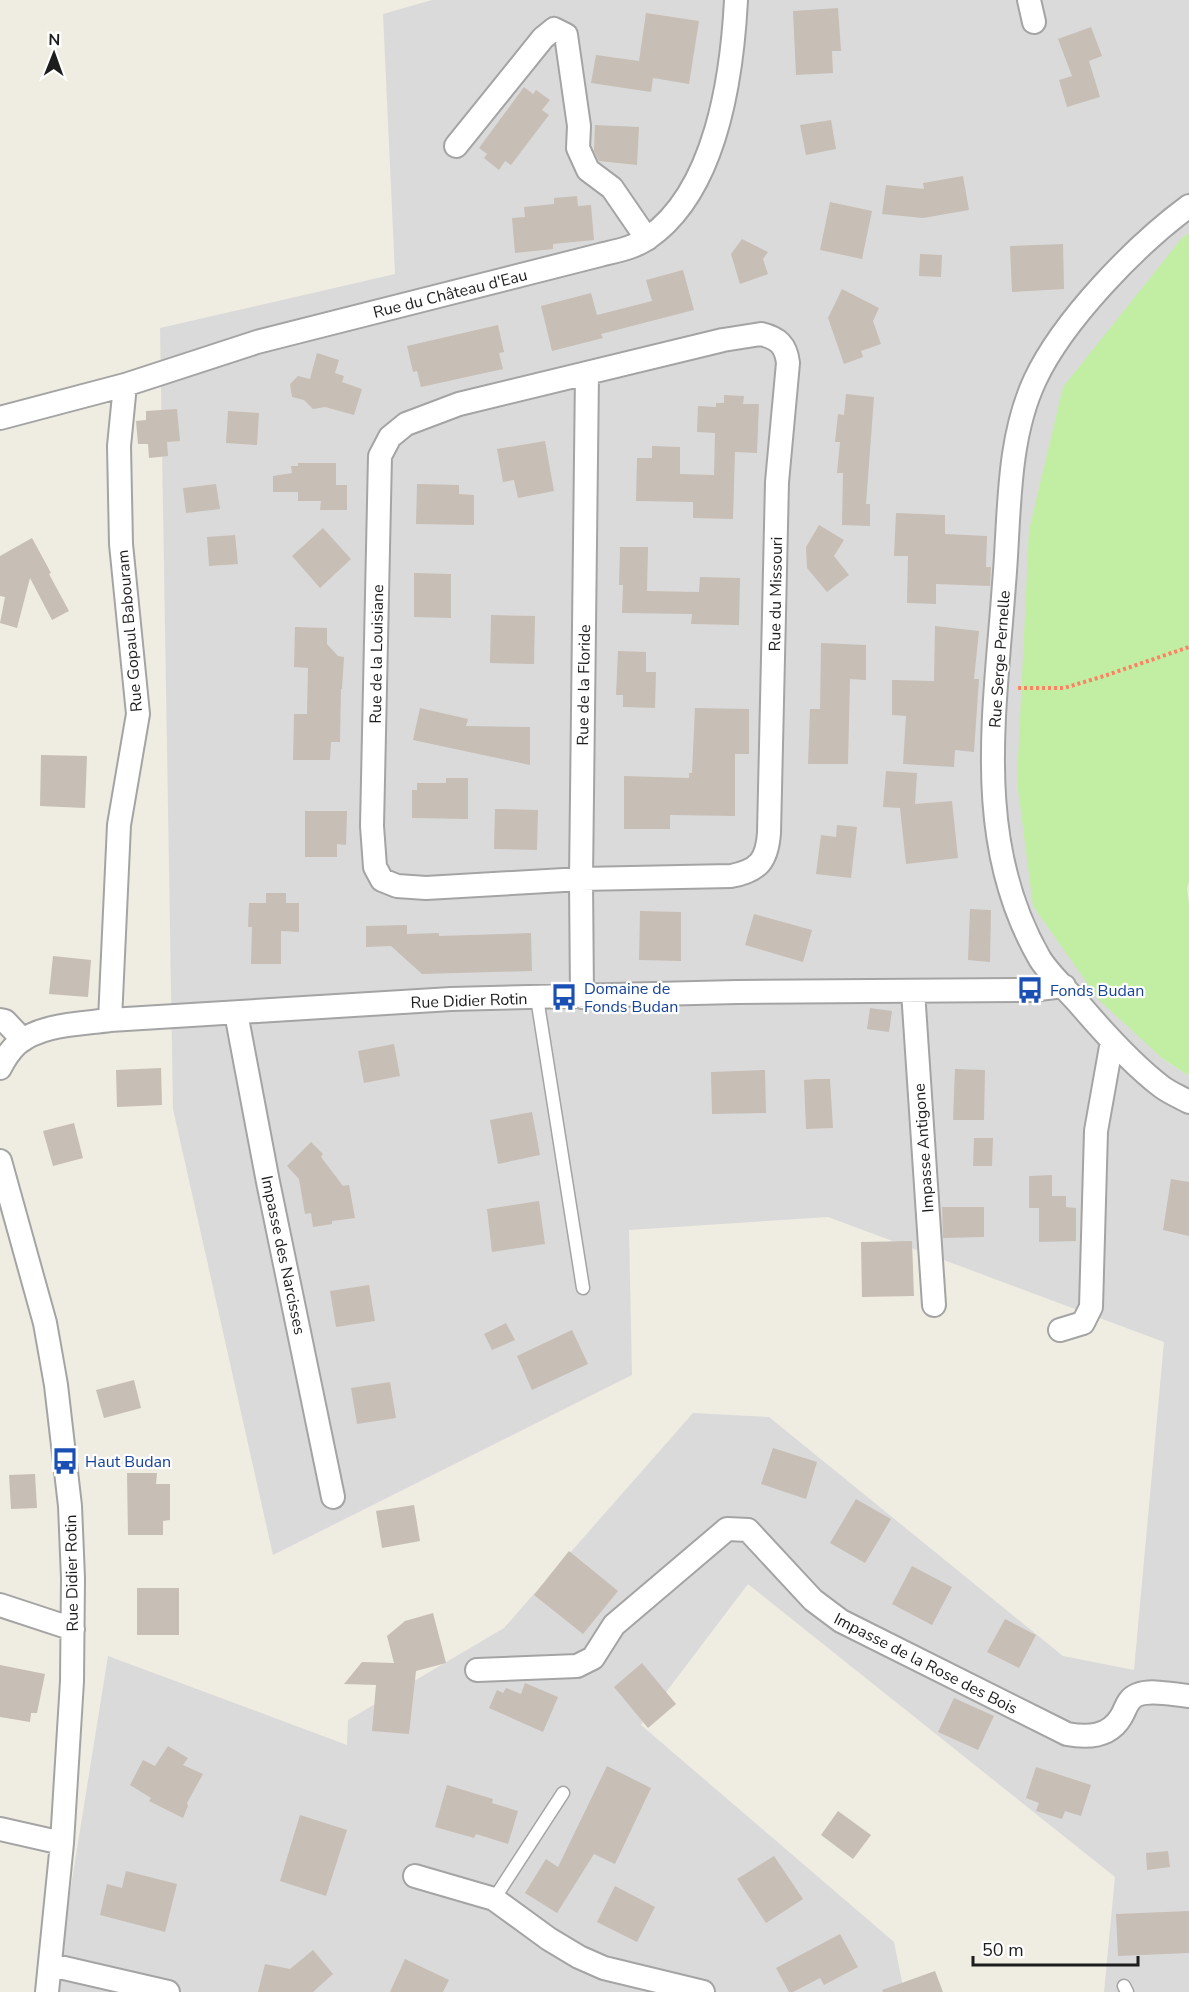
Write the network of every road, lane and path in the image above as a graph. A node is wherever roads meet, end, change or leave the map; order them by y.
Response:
1 (736, 0) edge
2 (456, 146) dead end
3 (1189, 206) edge
4 (646, 239) junction
5 (587, 374) junction
6 (125, 385) junction
7 (0, 418) edge
8 (1189, 647) edge
9 (996, 688) junction
10 (581, 879) junction
11 (1064, 986) junction
12 (913, 991) junction
13 (582, 997) junction
14 (537, 998) junction
15 (236, 1013) junction
16 (0, 1020) edge
17 (110, 1020) junction
18 (23, 1040) junction
19 (1112, 1041) junction
20 (0, 1068) edge
21 (1189, 1102) edge
22 (0, 1161) edge
23 (583, 1288) dead end
24 (934, 1305) dead end
25 (1060, 1330) dead end
26 (333, 1497) dead end
27 (0, 1605) edge
28 (73, 1629) junction
29 (477, 1670) dead end
30 (1189, 1696) edge
31 (563, 1793) dead end
32 (0, 1829) edge
33 (62, 1843) junction
34 (415, 1876) dead end
35 (494, 1899) junction
36 (51, 1965) junction
37 (47, 1992) edge
38 (168, 1992) edge
39 (704, 1992) edge

1 - 4 street, Rue du Château d'Eau
2 - 4 street
3 - 9 street, Rue Serge Pernelle
4 - 6 street, Rue du Château d'Eau
5 - 10 street, Rue de la Floride
5 - 10 street, Rue de la Louisiane
5 - 10 street, Rue du Missouri
6 - 7 street, Rue du Château d'Eau
6 - 17 street, Rue Gopaul Babouram
8 - 9 path
9 - 11 street, Rue Serge Pernelle
10 - 13 street, Rue de la Floride
11 - 12 street, Rue Didier Rotin
11 - 19 street, Rue Serge Pernelle
12 - 13 street, Rue Didier Rotin
12 - 24 street, Impasse Antigone
13 - 14 street, Rue Didier Rotin
14 - 15 street, Rue Didier Rotin
14 - 23 lane
15 - 17 street, Rue Didier Rotin
15 - 26 street, Impasse des Narcisses
16 - 18 street
17 - 18 street, Rue Didier Rotin
18 - 20 street, Rue Didier Rotin
19 - 21 street, Rue Serge Pernelle
19 - 25 street
22 - 28 street, Rue Didier Rotin
27 - 28 street
28 - 33 street, Rue Didier Rotin
29 - 30 street, Impasse de la Rose des Bois
31 - 35 lane
32 - 33 street
33 - 36 street, Rue Didier Rotin
34 - 35 street
35 - 39 street
36 - 37 street, Rue Didier Rotin
36 - 38 street

